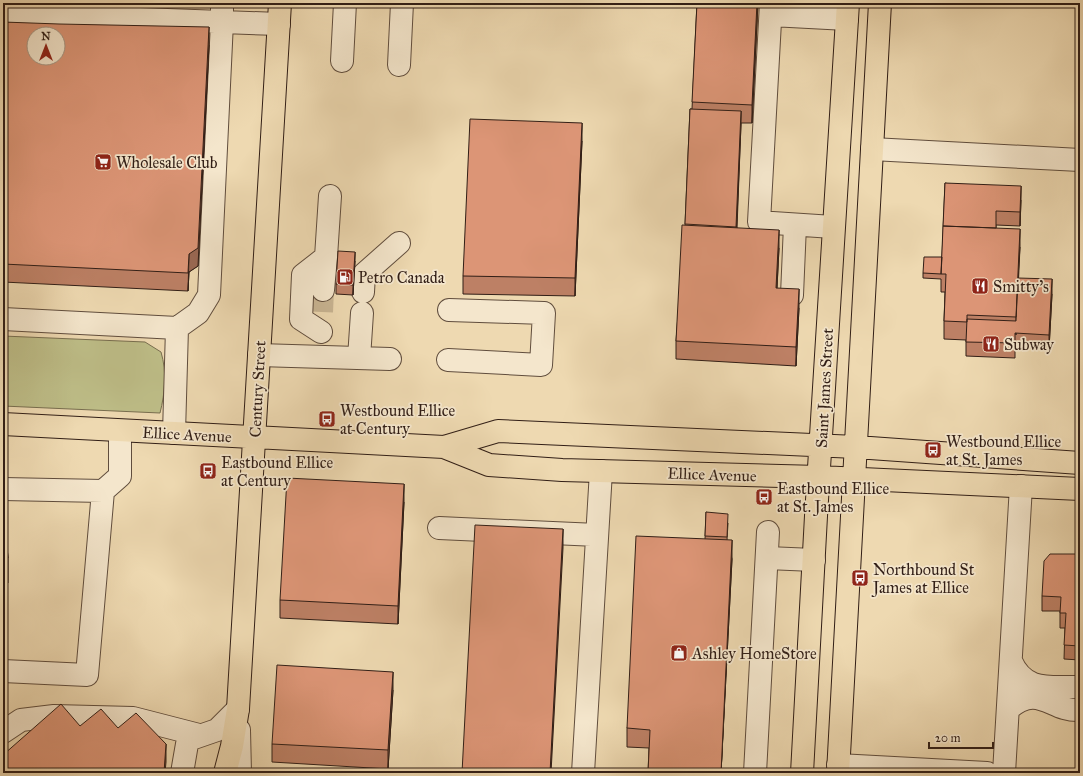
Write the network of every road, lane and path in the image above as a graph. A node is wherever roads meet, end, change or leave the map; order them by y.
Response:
1 (344, 3) edge
2 (402, 3) edge
3 (880, 3) edge
4 (771, 9) edge
5 (15, 10) edge
6 (87, 10) edge
7 (152, 11) edge
8 (847, 11) edge
9 (222, 13) edge
10 (280, 13) edge
11 (342, 61) dead end
12 (399, 65) dead end
13 (872, 149) junction
14 (1080, 160) edge
15 (330, 196) dead end
16 (795, 225) junction
17 (834, 227) junction
18 (399, 243) dead end
19 (326, 257) junction
20 (323, 290) tunnel mouth
21 (792, 295) edge
22 (449, 310) dead end
23 (3, 319) edge
24 (177, 328) junction
25 (259, 355) junction
26 (320, 357) junction
27 (359, 358) junction
28 (390, 359) dead end
29 (448, 360) dead end
30 (3, 424) edge
31 (120, 431) junction
32 (174, 434) junction
33 (254, 438) junction
34 (820, 446) junction
35 (444, 447) junction
36 (856, 447) junction
37 (1080, 463) edge
38 (601, 471) junction
39 (819, 477) junction
40 (854, 479) junction
41 (1021, 486) junction
42 (3, 489) edge
43 (1080, 489) edge
44 (103, 491) junction
45 (439, 528) dead end
46 (768, 532) dead end
47 (597, 535) junction
48 (767, 558) junction
49 (814, 560) junction
50 (1011, 662) junction
51 (3, 671) edge
52 (1080, 687) edge
53 (238, 709) junction
54 (1008, 709) junction
55 (1080, 710) edge
56 (12, 720) edge
57 (3, 732) edge
58 (199, 735) junction
59 (838, 769) edge
60 (182, 773) edge
61 (225, 773) edge
62 (240, 773) edge
63 (583, 773) edge
64 (755, 773) edge
65 (802, 773) edge
66 (987, 773) edge
67 (1004, 773) edge

1 - 11 street
2 - 12 street
3 - 13 main road
4 - 8 street
4 - 16 street
5 - 6 street
6 - 7 street
7 - 9 street
8 - 17 main road, Saint James Street
9 - 10 street
9 - 24 street
10 - 25 main road, Century Street
13 - 14 street
13 - 36 main road
15 - 19 street
16 - 17 street
16 - 21 street
17 - 34 main road, Saint James Street
18 - 27 street
19 - 20 street
19 - 26 street
22 - 29 street
23 - 24 street
24 - 32 street
25 - 26 street
25 - 33 main road, Century Street
26 - 27 street
27 - 28 street
30 - 31 main road, Ellice Avenue
31 - 32 main road, Ellice Avenue
31 - 44 street
32 - 33 main road, Ellice Avenue
33 - 35 main road, Ellice Avenue
33 - 53 main road, Century Street
34 - 35 main road, Ellice Avenue
34 - 36 main road, Ellice Avenue
34 - 39 main road, Saint James Street
35 - 38 main road, Ellice Avenue
36 - 37 main road, Ellice Avenue
36 - 40 main road
38 - 39 main road, Ellice Avenue
38 - 47 street
39 - 40 main road, Ellice Avenue
39 - 49 main road, Saint James Street
40 - 41 main road, Ellice Avenue
40 - 59 main road
41 - 43 main road, Ellice Avenue
41 - 50 street
42 - 44 street
44 - 51 street
45 - 47 street
46 - 48 street
47 - 63 street
48 - 49 street
48 - 64 street
49 - 65 main road, Saint James Street
50 - 52 street
50 - 54 street
53 - 58 street
53 - 61 main road, Century Street
53 - 62 street
54 - 55 street
54 - 67 street
56 - 57 street
56 - 58 street
58 - 60 street
59 - 66 street

